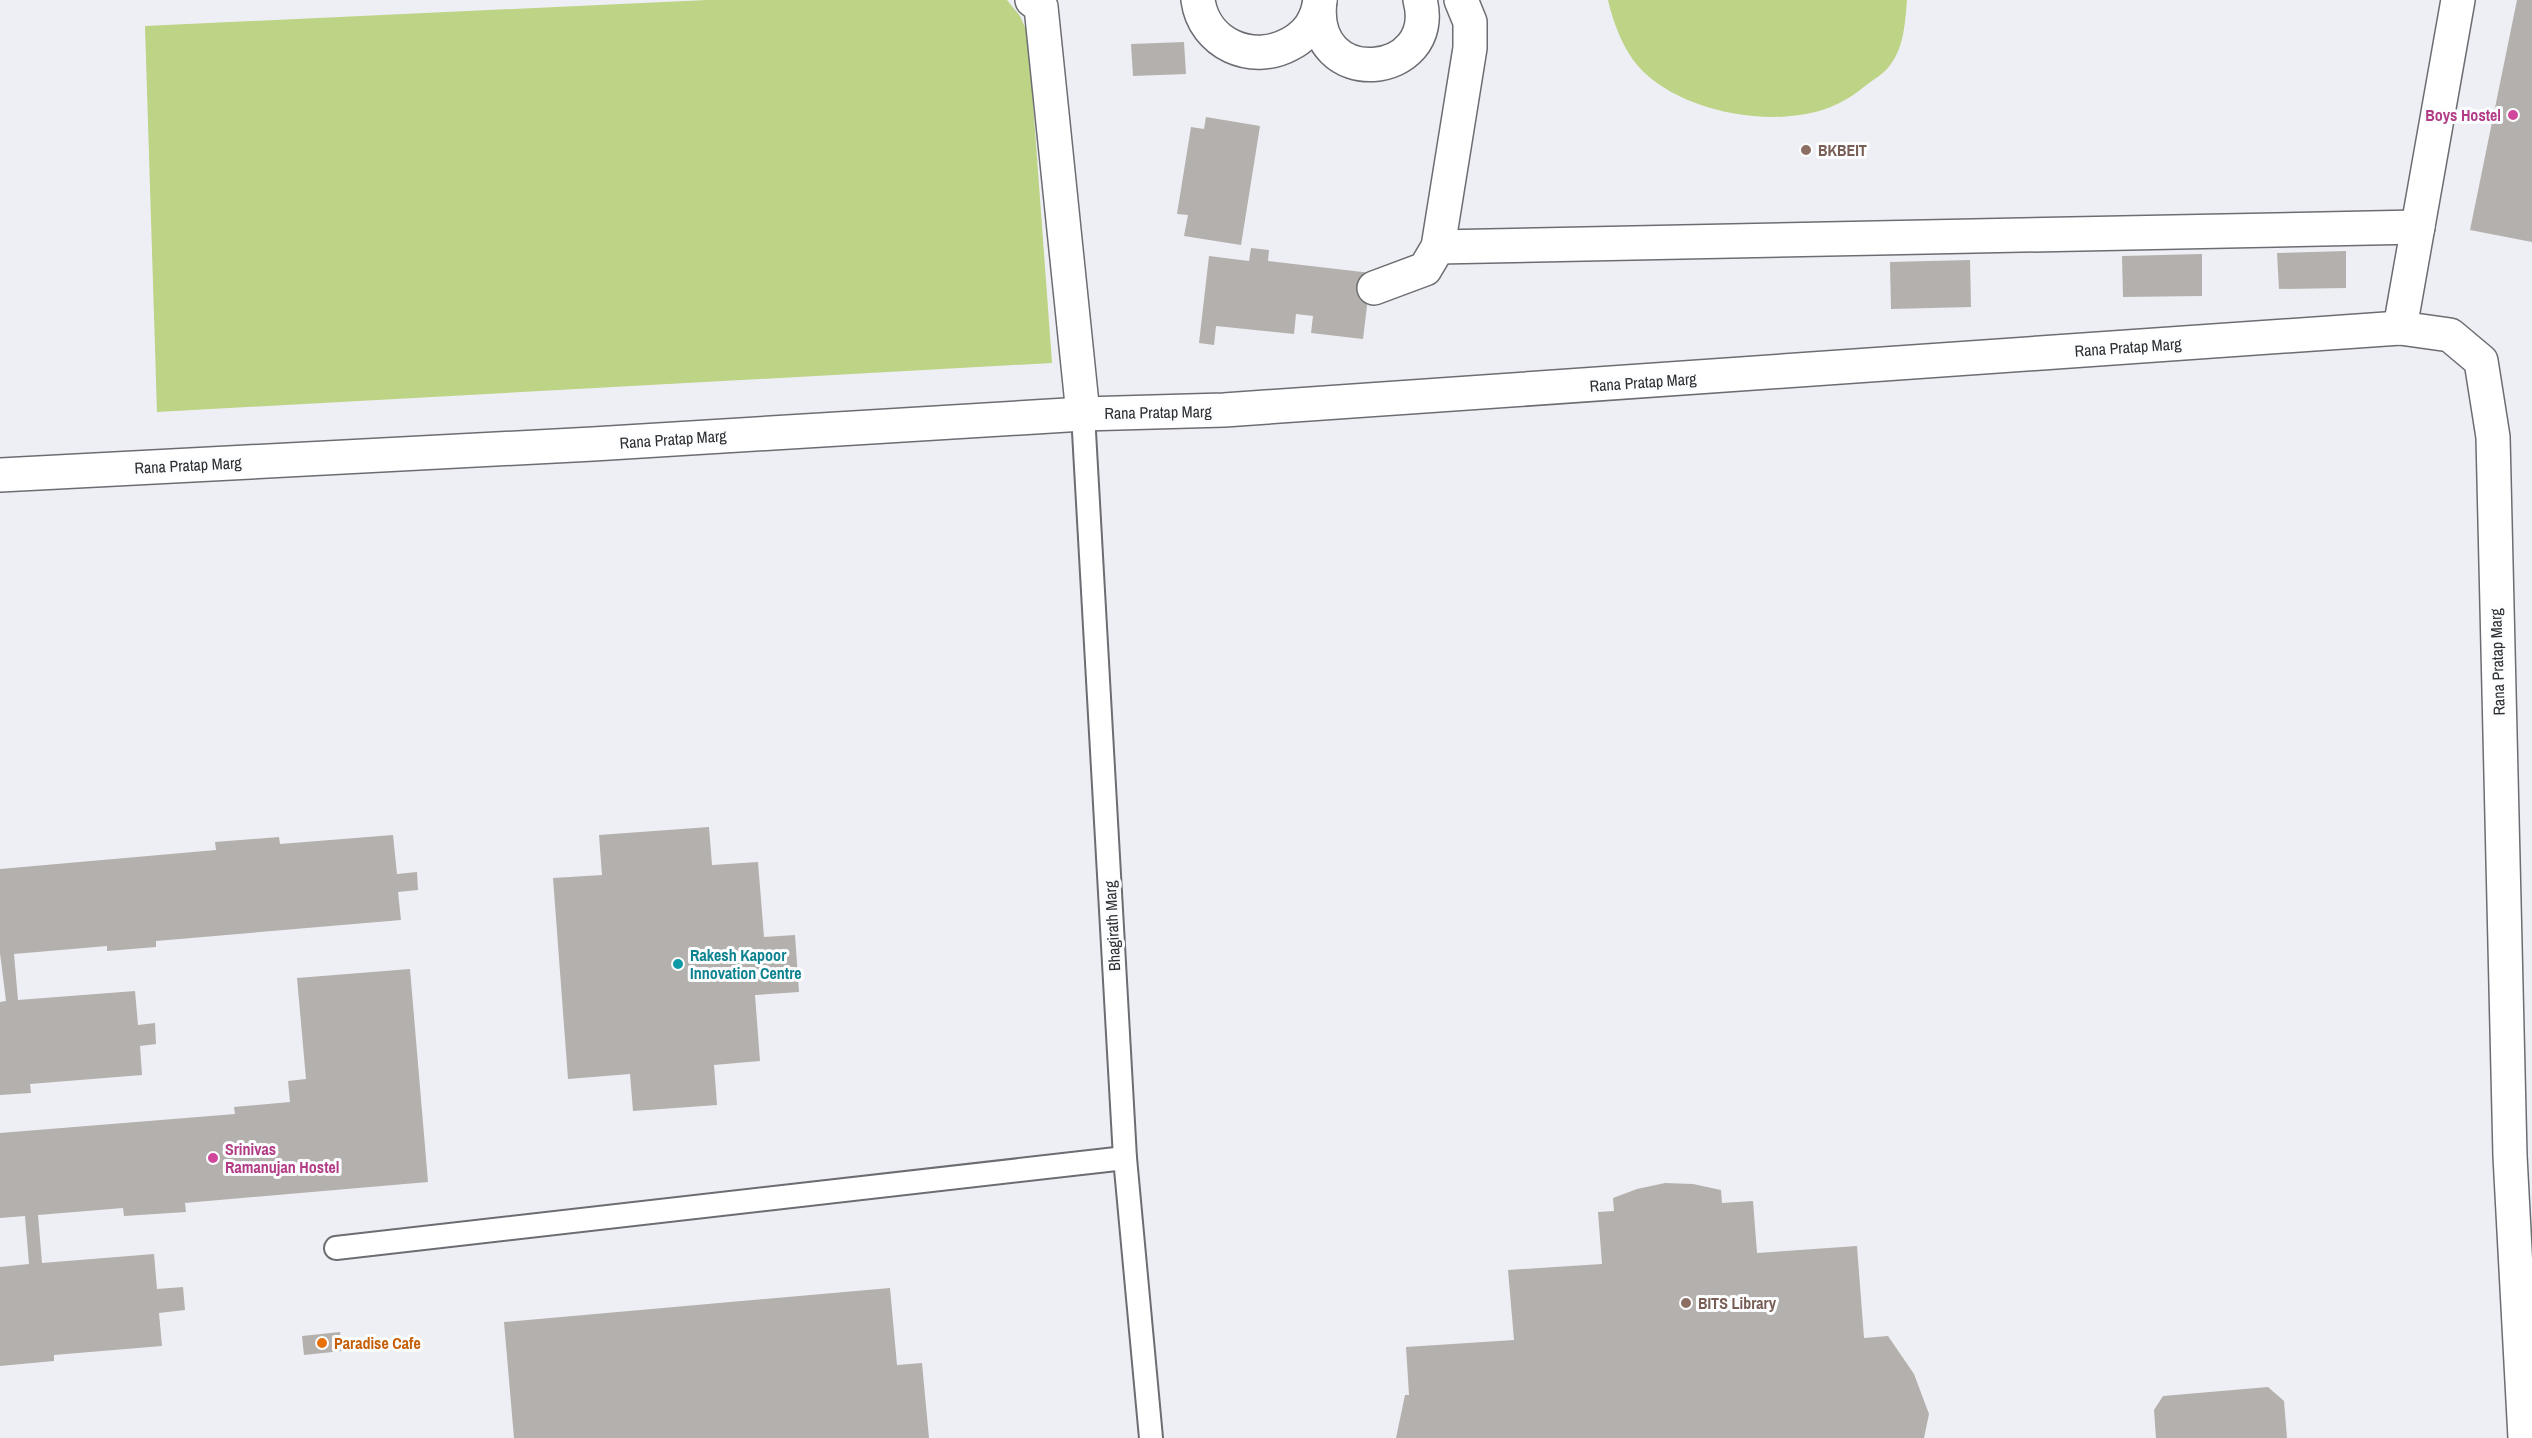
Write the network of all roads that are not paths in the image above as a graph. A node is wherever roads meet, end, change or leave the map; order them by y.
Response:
1 (1032, 0) edge
2 (1198, 0) edge
3 (1320, 0) edge
4 (1420, 0) edge
5 (1461, 0) edge
6 (2457, 0) edge
7 (2418, 227) junction
8 (1438, 247) junction
9 (1374, 288) dead end
10 (2400, 328) junction
11 (1083, 414) junction
12 (0, 475) edge
13 (2521, 1156) edge
14 (1125, 1158) junction
15 (336, 1248) dead end
16 (1151, 1438) edge
17 (2525, 1438) edge

1 - 11 street
2 - 3 street
3 - 4 street
5 - 8 street
6 - 7 street
7 - 8 street
7 - 10 street
8 - 9 street
10 - 11 street, Rana Pratap Marg
10 - 13 street, Rana Pratap Marg
11 - 12 street, Rana Pratap Marg
11 - 14 lane, Bhagirath Marg
13 - 17 street, Rana Pratap Marg
14 - 15 lane
14 - 16 lane, Bhagirath Marg

